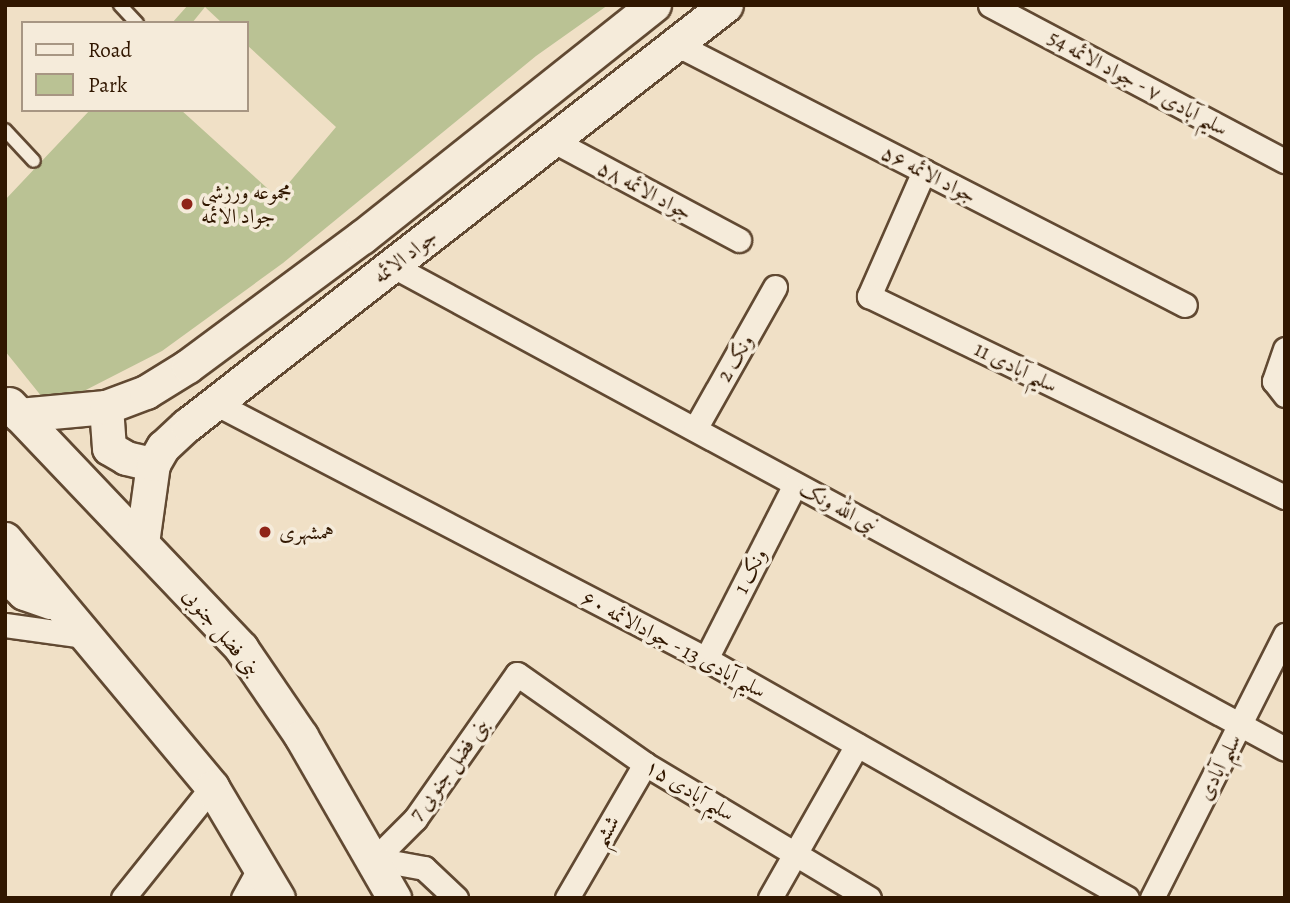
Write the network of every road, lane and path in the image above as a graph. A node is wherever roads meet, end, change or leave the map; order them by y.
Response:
1 (120, 5) edge
2 (654, 5) edge
3 (726, 5) edge
4 (990, 5) edge
5 (135, 21) edge
6 (674, 43) junction
7 (5, 130) edge
8 (552, 140) junction
9 (1285, 161) edge
10 (34, 162) dead end
11 (924, 171) junction
12 (739, 240) dead end
13 (393, 266) junction
14 (775, 287) dead end
15 (1185, 305) dead end
16 (1285, 349) edge
17 (1285, 396) edge
18 (215, 403) junction
19 (12, 407) edge
20 (106, 407) junction
21 (695, 429) junction
22 (153, 464) junction
23 (795, 484) junction
24 (1285, 497) edge
25 (5, 539) edge
26 (142, 543) junction
27 (5, 575) edge
28 (66, 607) junction
29 (5, 625) edge
30 (1285, 635) edge
31 (90, 638) junction
32 (706, 659) junction
33 (517, 674) joint
34 (1240, 725) junction
35 (857, 745) junction
36 (1285, 749) edge
37 (645, 764) junction
38 (212, 787) junction
39 (794, 852) junction
40 (375, 859) junction
41 (261, 866) junction
42 (123, 898) edge
43 (243, 898) edge
44 (278, 898) edge
45 (394, 898) edge
46 (456, 898) edge
47 (567, 898) edge
48 (771, 898) edge
49 (869, 898) edge
50 (1127, 898) edge
51 (1152, 898) edge

1 - 5 lane
2 - 20 street, جواد الائمه
3 - 6 street, جواد الائمه
4 - 9 street, سلیم آبادی ۷ - جواد الائمه 54
6 - 8 street, جواد الائمه
6 - 11 street, جواد الائمه ۵۶
7 - 10 lane
8 - 12 street, جواد الائمه ۵۸
8 - 13 street, جواد الائمه
11 - 15 street, جواد الائمه ۵۶
11 - 24 street, سلیم آبادی 11
13 - 18 street, جواد الائمه
13 - 21 street, نبی الله ونک
14 - 21 street, ونک 2
16 - 17 street
18 - 22 street, جواد الائمه
18 - 32 street, سلیم آبادی 13 - جوادالائمه ۶۰
19 - 20 street, جواد الائمه
19 - 26 street, بنی فضل جنوبی
20 - 22 street
21 - 23 street, نبی الله ونک
22 - 26 street
23 - 32 street, ونک 1
23 - 34 street, نبی الله ونک
25 - 28 street
26 - 40 street, بنی فضل جنوبی
27 - 28 street
28 - 31 street
29 - 31 street
30 - 34 street, سلیم آبادی
31 - 38 street
32 - 35 street, سلیم آبادی 13 - جوادالائمه ۶۰
33 - 37 street, سلیم آبادی ۱۵
33 - 40 street, بنی فضل جنوبی 7
34 - 36 street, نبی الله ونک
34 - 51 street, سلیم آبادی
35 - 39 street
35 - 50 street, سلیم آبادی 13 - جوادالائمه ۶۰
37 - 39 street, سلیم آبادی ۱۵
37 - 47 street, ششم
38 - 41 street
38 - 42 street
39 - 48 street
39 - 49 street, سلیم آبادی ۱۵
40 - 45 street, بنی فضل جنوبی
40 - 46 street
41 - 43 street
41 - 44 street

